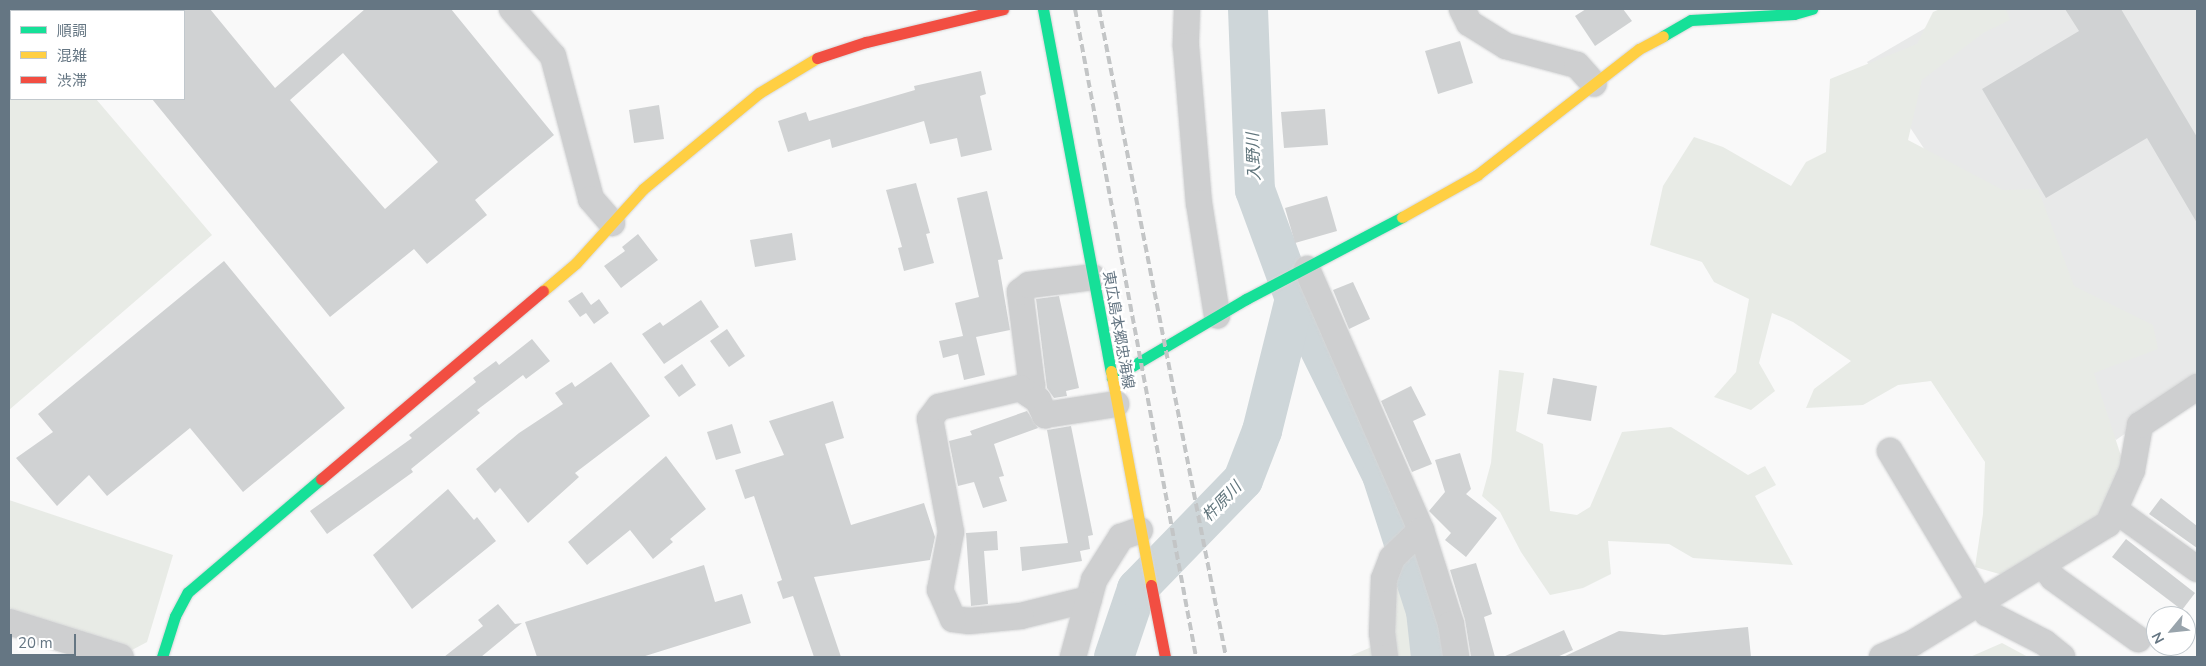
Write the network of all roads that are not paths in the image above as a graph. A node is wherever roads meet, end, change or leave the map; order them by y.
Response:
1 (512, 9) edge
2 (1004, 9) edge
3 (1043, 9) edge
4 (1187, 9) edge
5 (1462, 9) edge
6 (1812, 9) edge
7 (952, 14) edge
8 (1594, 84) junction
9 (612, 223) junction
10 (1308, 269) junction
11 (1092, 277) junction
12 (1217, 316) junction
13 (1112, 378) junction
14 (2197, 387) edge
15 (1029, 394) junction
16 (1116, 404) junction
17 (1890, 451) dead end
18 (2115, 510) junction
19 (1140, 530) junction
20 (1419, 532) junction
21 (2043, 565) junction
22 (2197, 569) edge
23 (1089, 599) junction
24 (1981, 603) junction
25 (9, 622) edge
26 (2138, 639) dead end
27 (121, 657) edge
28 (162, 657) edge
29 (1073, 657) edge
30 (1164, 657) edge
31 (1385, 657) edge
32 (1456, 657) edge
33 (1882, 657) edge
34 (2062, 657) edge

1 - 9 street
2 - 7 street
3 - 11 street, 東広島本郷忠海線
4 - 12 street
5 - 8 street
6 - 8 street
7 - 9 street
8 - 10 street
9 - 28 street
10 - 12 street
10 - 20 street
11 - 13 street, 東広島本郷忠海線
11 - 15 street
12 - 13 street
13 - 16 street, 東広島本郷忠海線
14 - 18 street
15 - 16 street
15 - 23 street
16 - 19 street, 東広島本郷忠海線
17 - 24 street
18 - 21 street
18 - 22 street
19 - 23 street
19 - 30 street, 東広島本郷忠海線
20 - 31 street
20 - 32 street
21 - 24 street
21 - 26 street
23 - 29 street
24 - 33 street
24 - 34 street
25 - 27 street

